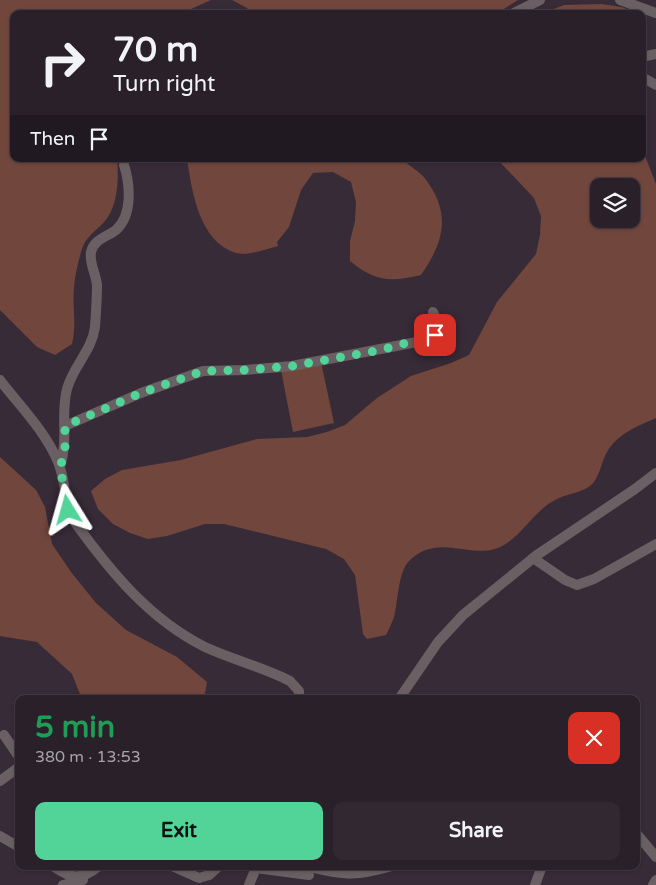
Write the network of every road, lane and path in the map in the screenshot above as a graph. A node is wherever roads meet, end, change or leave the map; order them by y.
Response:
1 (540, 0) edge
2 (620, 0) edge
3 (520, 10) edge
4 (656, 13) edge
5 (124, 165) dead end
6 (433, 312) dead end
7 (0, 380) edge
8 (65, 426) junction
9 (60, 467) junction
10 (656, 473) edge
11 (656, 544) edge
12 (533, 558) junction
13 (299, 695) edge
14 (402, 695) edge
15 (4, 735) dead end
16 (15, 751) edge
17 (15, 770) edge
18 (0, 782) edge
19 (0, 836) edge
20 (640, 838) edge
21 (15, 845) edge
22 (656, 857) edge
23 (59, 870) edge
24 (93, 870) edge
25 (181, 870) edge
26 (215, 870) edge
27 (253, 870) edge
28 (282, 870) edge
29 (381, 870) edge
30 (541, 870) edge
31 (309, 873) edge
32 (656, 880) edge
33 (63, 885) edge
34 (89, 885) edge
35 (249, 885) edge
36 (535, 885) edge
37 (652, 885) edge

1 - 3 street
2 - 4 street
5 - 8 street
6 - 8 street
7 - 9 street
8 - 9 street
9 - 13 street
10 - 12 street
11 - 12 street
12 - 14 street
15 - 16 street
17 - 18 street
19 - 21 street
20 - 22 street
23 - 24 street
24 - 33 street
24 - 34 street
25 - 26 street
27 - 35 street
28 - 31 street
29 - 31 street
30 - 36 street
32 - 37 street

